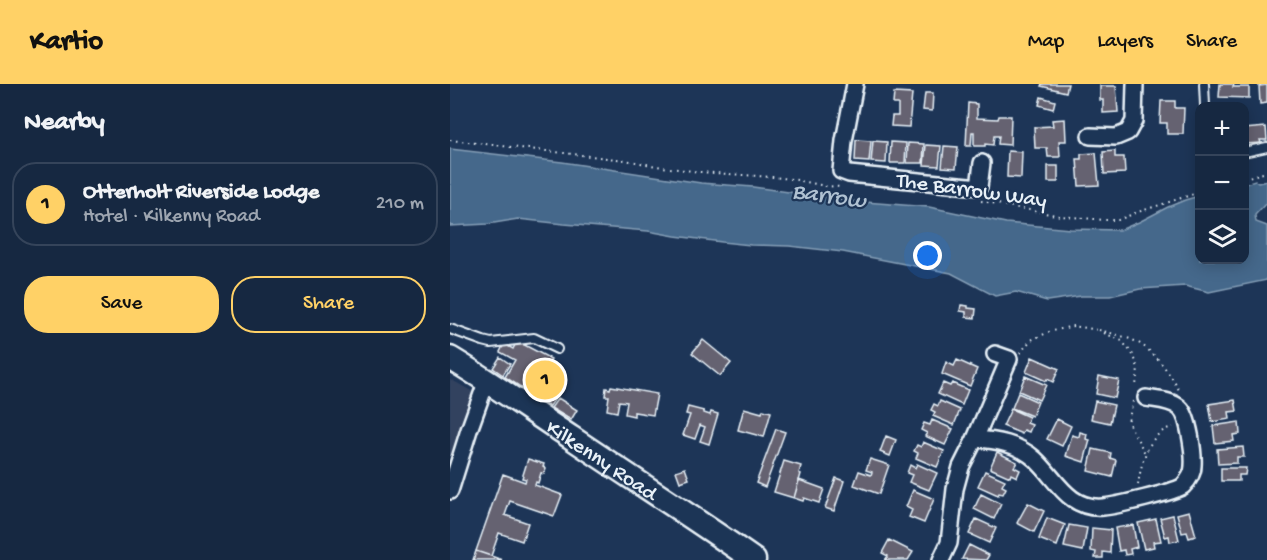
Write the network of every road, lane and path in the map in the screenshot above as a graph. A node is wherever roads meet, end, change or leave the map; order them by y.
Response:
1 (855, 84) edge
2 (1135, 84) edge
3 (1204, 84) edge
4 (1205, 102) edge
5 (1090, 136) dead end
6 (450, 140) edge
7 (1267, 147) edge
8 (1249, 151) edge
9 (982, 163) dead end
10 (1267, 172) edge
11 (1249, 177) edge
12 (846, 188) dead end
13 (1195, 193) edge
14 (977, 201) dead end
15 (450, 330) edge
16 (1099, 330) junction
17 (557, 349) dead end
18 (994, 354) dead end
19 (450, 358) edge
20 (1017, 361) dead end
21 (487, 380) junction
22 (1182, 395) dead end
23 (1140, 396) junction
24 (1188, 425) junction
25 (975, 439) junction
26 (1146, 454) junction
27 (450, 491) edge
28 (1134, 491) dead end
29 (754, 560) edge
30 (941, 560) edge

1 - 9 street
2 - 5 street
3 - 4 lane
6 - 12 path
7 - 8 lane
10 - 11 path
13 - 14 path, The Barrow Way
15 - 17 lane
16 - 20 path
16 - 22 path
16 - 23 path
18 - 25 street
19 - 21 main road, Kilkenny Road
21 - 27 street
21 - 29 main road, Kilkenny Road
23 - 24 street
23 - 26 path
24 - 25 street
24 - 26 path
25 - 30 street
26 - 28 path

